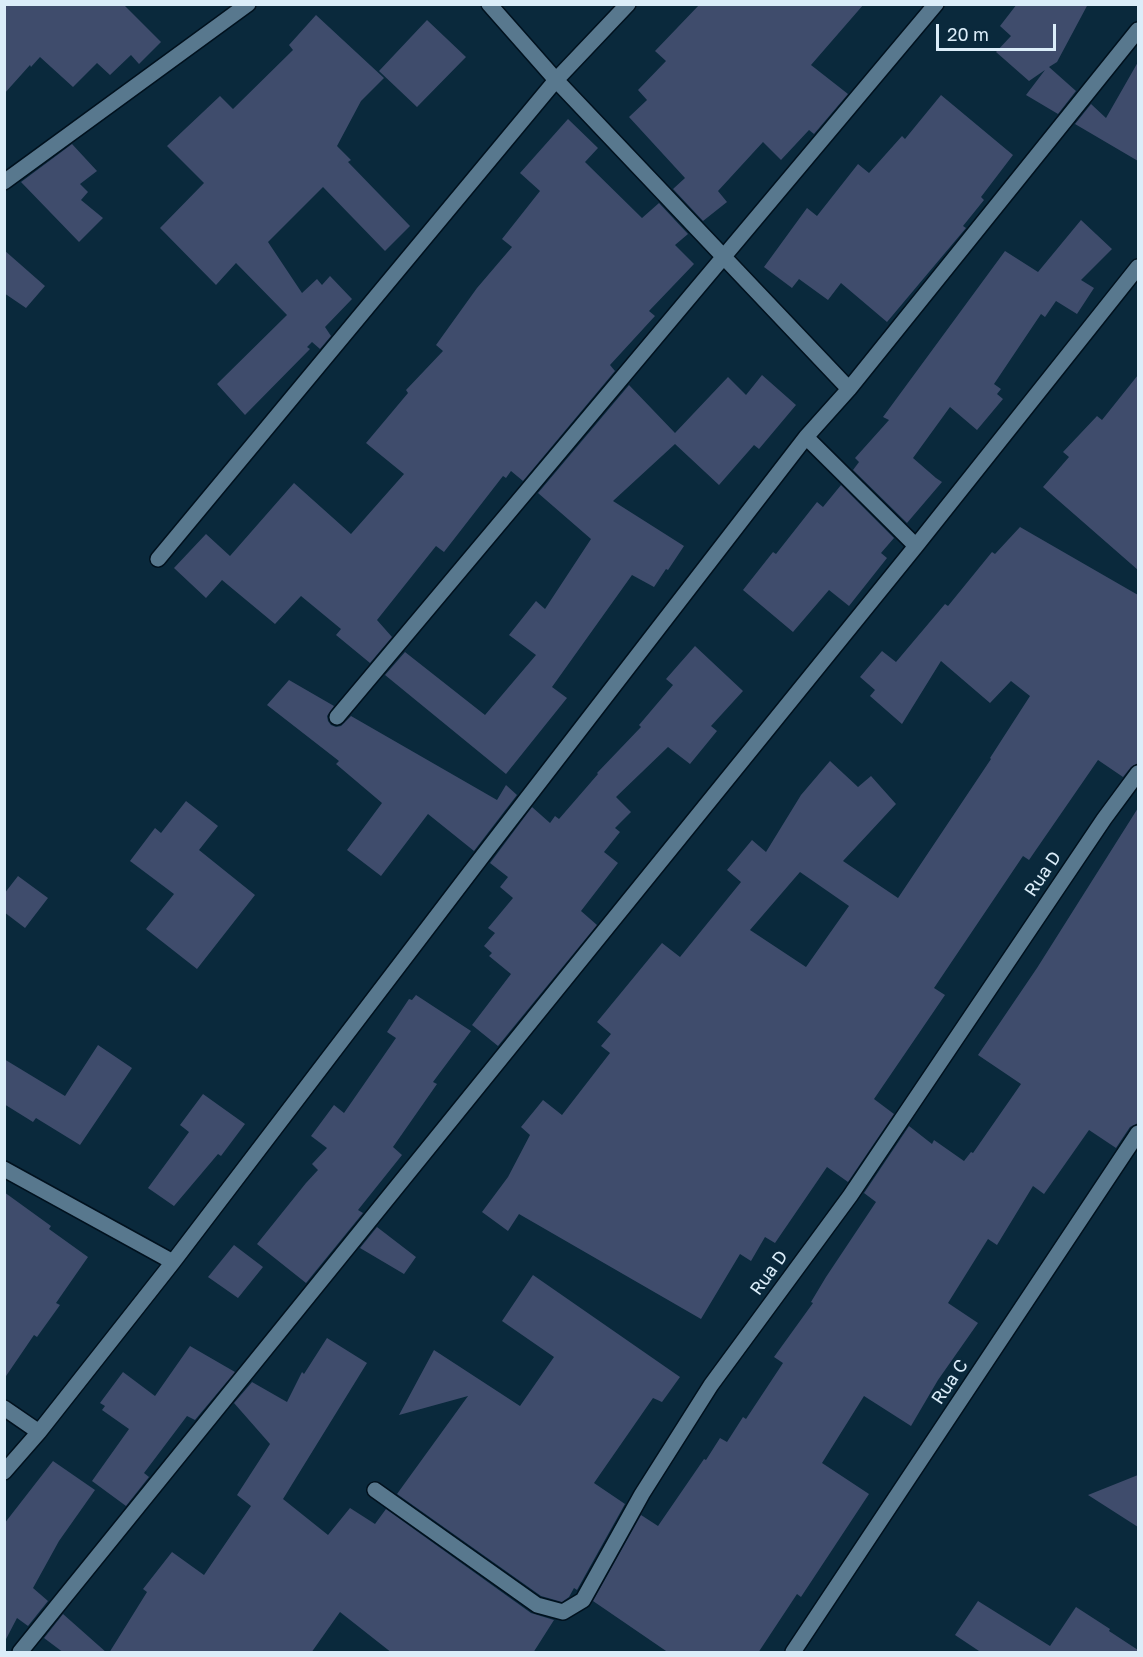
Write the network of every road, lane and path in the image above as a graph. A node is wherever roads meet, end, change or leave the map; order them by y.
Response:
1 (248, 4) edge
2 (489, 4) edge
3 (628, 4) edge
4 (936, 4) edge
5 (1138, 30) edge
6 (556, 80) junction
7 (4, 182) edge
8 (724, 256) junction
9 (1138, 267) edge
10 (849, 389) junction
11 (806, 438) junction
12 (916, 546) junction
13 (158, 559) dead end
14 (336, 717) dead end
15 (1138, 773) edge
16 (1138, 1133) edge
17 (4, 1169) edge
18 (173, 1262) junction
19 (4, 1407) edge
20 (39, 1432) junction
21 (4, 1473) edge
22 (375, 1490) dead end
23 (20, 1653) edge
24 (793, 1653) edge

1 - 7 street
2 - 6 street
3 - 6 street
4 - 8 street
5 - 10 street
6 - 8 street
6 - 13 street
8 - 10 street
8 - 14 street
9 - 12 street
10 - 11 street
11 - 12 street
11 - 18 street
12 - 23 street
15 - 22 street, Rua D
16 - 24 street, Rua C
17 - 18 street
18 - 20 street
19 - 20 street
20 - 21 street

